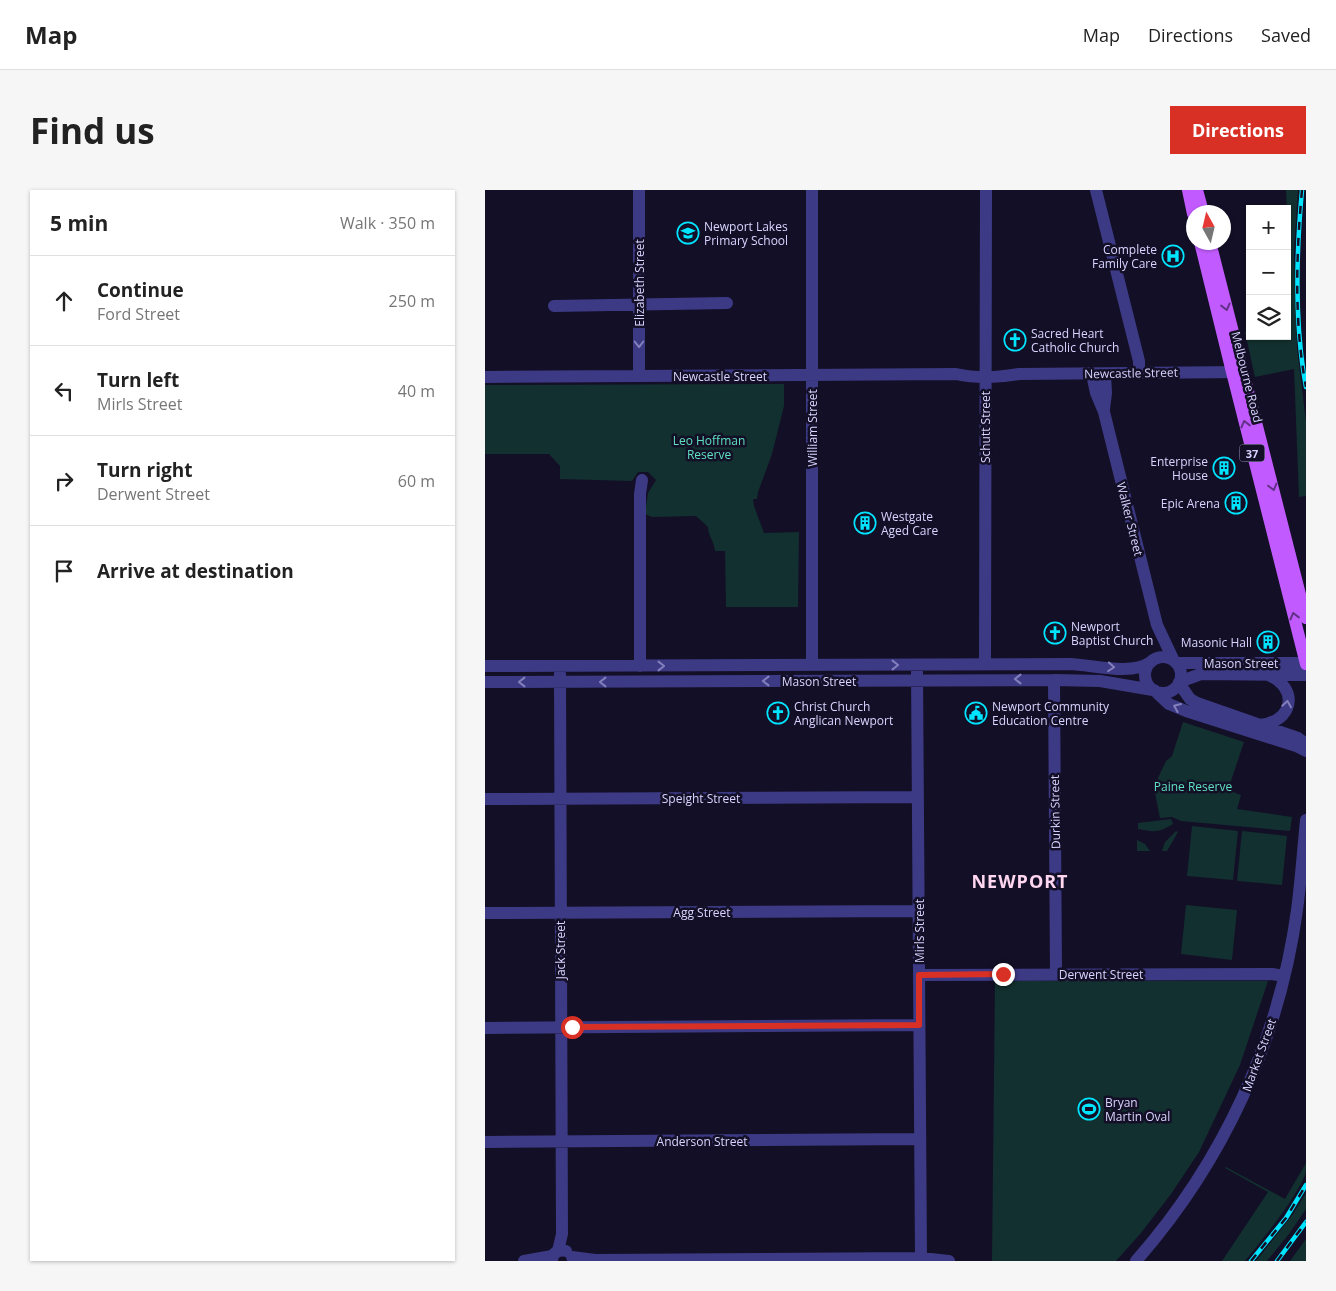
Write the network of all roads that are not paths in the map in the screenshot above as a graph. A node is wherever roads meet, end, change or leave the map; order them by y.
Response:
1 (639, 190) edge
2 (812, 190) edge
3 (986, 190) edge
4 (1096, 190) edge
5 (1188, 190) edge
6 (1197, 190) edge
7 (1191, 205) edge
8 (1201, 205) edge
9 (1202, 250) edge
10 (1212, 250) edge
11 (727, 303) dead end
12 (639, 304) junction
13 (554, 306) dead end
14 (1237, 372) junction
15 (1139, 373) junction
16 (985, 374) junction
17 (1098, 374) junction
18 (639, 376) junction
19 (813, 376) junction
20 (485, 377) edge
21 (642, 480) dead end
22 (1306, 618) edge
23 (1157, 626) junction
24 (1152, 661) junction
25 (1175, 662) junction
26 (1306, 663) edge
27 (985, 664) junction
28 (811, 665) junction
29 (917, 665) junction
30 (485, 666) edge
31 (559, 666) junction
32 (640, 666) junction
33 (1268, 675) junction
34 (1306, 675) edge
35 (917, 680) junction
36 (1054, 680) junction
37 (485, 682) edge
38 (560, 682) junction
39 (1179, 683) junction
40 (1153, 690) junction
41 (1260, 725) junction
42 (1306, 744) edge
43 (1306, 751) edge
44 (918, 796) junction
45 (485, 799) edge
46 (560, 799) junction
47 (1306, 820) edge
48 (919, 911) junction
49 (485, 913) edge
50 (560, 913) junction
51 (1056, 974) junction
52 (919, 975) junction
53 (1284, 976) junction
54 (919, 1025) junction
55 (561, 1027) junction
56 (485, 1028) edge
57 (920, 1139) junction
58 (485, 1142) edge
59 (561, 1142) junction
60 (562, 1256) edge
61 (921, 1258) junction
62 (595, 1260) edge
63 (762, 1260) edge
64 (524, 1261) edge
65 (591, 1261) edge
66 (949, 1261) edge
67 (1137, 1261) edge

1 - 12 street, Elizabeth Street
2 - 19 street, William Street
3 - 16 street, Schutt Street
4 - 15 street
5 - 7 main road
6 - 8 main road
9 - 14 main road, Melbourne Road / 37
10 -> 14 main road, Melbourne Road / 37
11 - 12 street
12 - 13 street
12 -> 18 street, Elizabeth Street
14 - 15 street, Newcastle Street
14 -> 22 main road, Melbourne Road / 37
26 -> 14 main road, Melbourne Road / 37
15 - 17 street, Newcastle Street
16 - 17 street, Newcastle Street
16 - 19 street, Newcastle Street
16 - 27 street, Schutt Street
17 - 23 street, Walker Street
18 - 19 street, Newcastle Street
18 - 20 street, Newcastle Street
19 - 28 street, William Street
21 - 32 street
23 - 24 street, Walker Street
23 - 25 street, Walker Street
24 - 25 street
27 -> 24 street, Mason Street
24 - 40 street
25 - 26 street, Mason Street
25 - 39 street
27 - 29 street, Mason Street
28 -> 29 street, Mason Street
32 -> 28 street, Mason Street
29 - 35 street, Mirls Street
30 - 31 street, Mason Street
31 - 32 street, Mason Street
31 - 38 street, Jack Street
33 - 34 street, Mason Street
33 - 39 street, Mason Street
41 -> 33 street
36 -> 35 street, Mason Street
35 -> 38 street, Mason Street
35 - 44 street, Mirls Street
36 - 40 street, Mason Street
36 - 51 street, Durkin Street
38 -> 37 street, Mason Street
38 - 46 street, Jack Street
39 - 40 street
39 - 41 street
43 -> 40 street
41 - 42 street
44 - 46 street, Speight Street
44 - 48 street, Mirls Street
45 - 46 street, Speight Street
46 - 50 street, Jack Street
47 - 53 street, Market Street
48 - 50 street, Agg Street
48 - 52 street, Mirls Street
49 - 50 street, Agg Street
50 - 55 street, Jack Street
51 - 52 street, Derwent Street
51 - 53 street, Derwent Street
52 - 54 street, Mirls Street
53 - 67 street, Market Street
54 - 55 street
54 - 57 street, Mirls Street
55 - 56 street
55 - 59 street, Jack Street
57 - 59 street, Anderson Street
57 - 61 street, Mirls Street
58 - 59 street, Anderson Street
59 - 60 street, Jack Street
60 - 62 street
60 - 64 street
61 - 63 street
61 - 66 street
62 - 63 street
62 - 65 street

